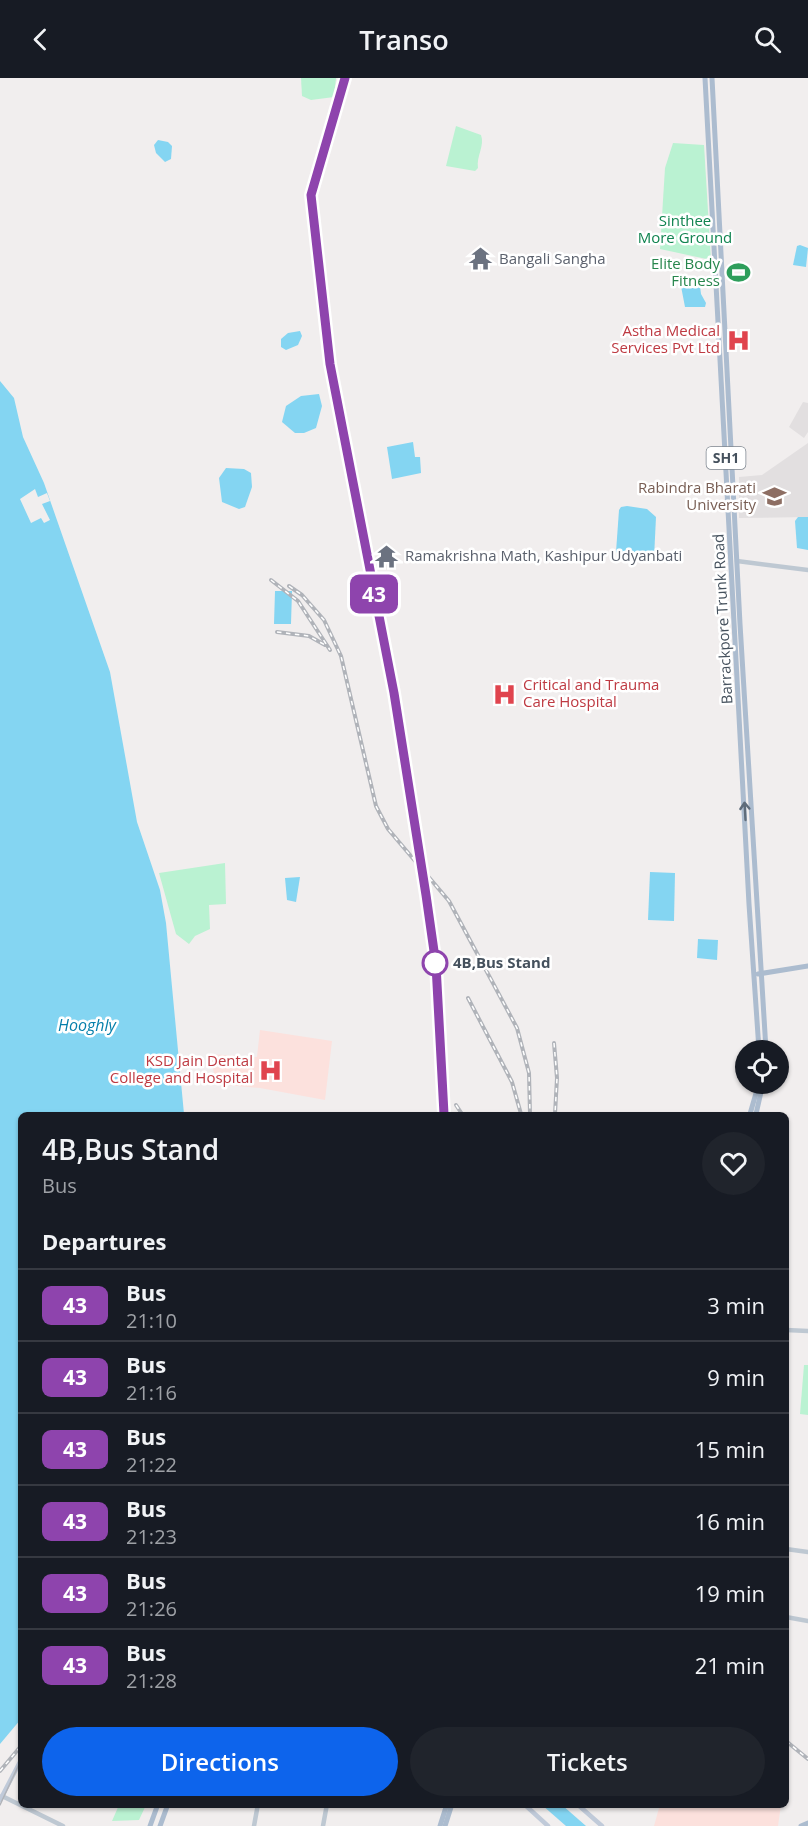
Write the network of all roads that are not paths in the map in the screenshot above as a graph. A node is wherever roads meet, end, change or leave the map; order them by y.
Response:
1 (345, 78) edge
2 (705, 78) edge
3 (712, 78) edge
4 (737, 561) junction
5 (808, 570) edge
6 (747, 844) junction
7 (754, 844) junction
8 (808, 966) edge
9 (761, 973) junction
10 (753, 974) junction
11 (758, 1040) edge
12 (765, 1040) edge
13 (757, 1094) edge
14 (759, 1094) edge
15 (444, 1112) edge
16 (751, 1112) edge
17 (756, 1112) edge
18 (789, 1330) edge
19 (808, 1331) edge
20 (789, 1549) edge
21 (808, 1552) edge
22 (789, 1618) edge
23 (808, 1621) edge
24 (18, 1766) edge
25 (1, 1798) edge
26 (18, 1806) edge
27 (23, 1808) edge
28 (157, 1808) edge
29 (167, 1808) edge
30 (257, 1808) edge
31 (326, 1808) edge
32 (446, 1808) edge
33 (451, 1808) edge
34 (528, 1808) edge
35 (582, 1808) edge
36 (808, 1823) edge
37 (63, 1826) edge
38 (150, 1826) edge
39 (160, 1826) edge
40 (254, 1826) edge
41 (323, 1826) edge
42 (440, 1826) edge
43 (445, 1826) edge
44 (548, 1826) edge
45 (602, 1826) edge
46 (801, 1826) edge

1 - 15 street
6 -> 2 main road, Barrackpore Trunk Road / SH1
3 - 4 main road, Barrackpore Trunk Road / SH1
4 - 5 street
4 - 7 main road, Barrackpore Trunk Road / SH1
6 - 7 main road
6 - 10 main road, Barrackpore Trunk Road / SH1
7 - 9 main road, Barrackpore Trunk Road / SH1
8 - 9 main road
9 - 10 main road
9 - 12 main road, Barrackpore Trunk Road / SH1
10 - 11 main road, Barrackpore Trunk Road / SH1
13 - 16 main road
14 - 17 main road
18 - 19 street
20 - 21 street
22 - 23 street
24 - 25 main road
25 - 26 street
27 - 37 street
28 - 38 main road
29 - 39 main road
30 - 40 street
31 - 41 street
32 - 42 main road
33 - 43 main road
34 - 44 main road
35 - 45 main road
36 - 46 main road

